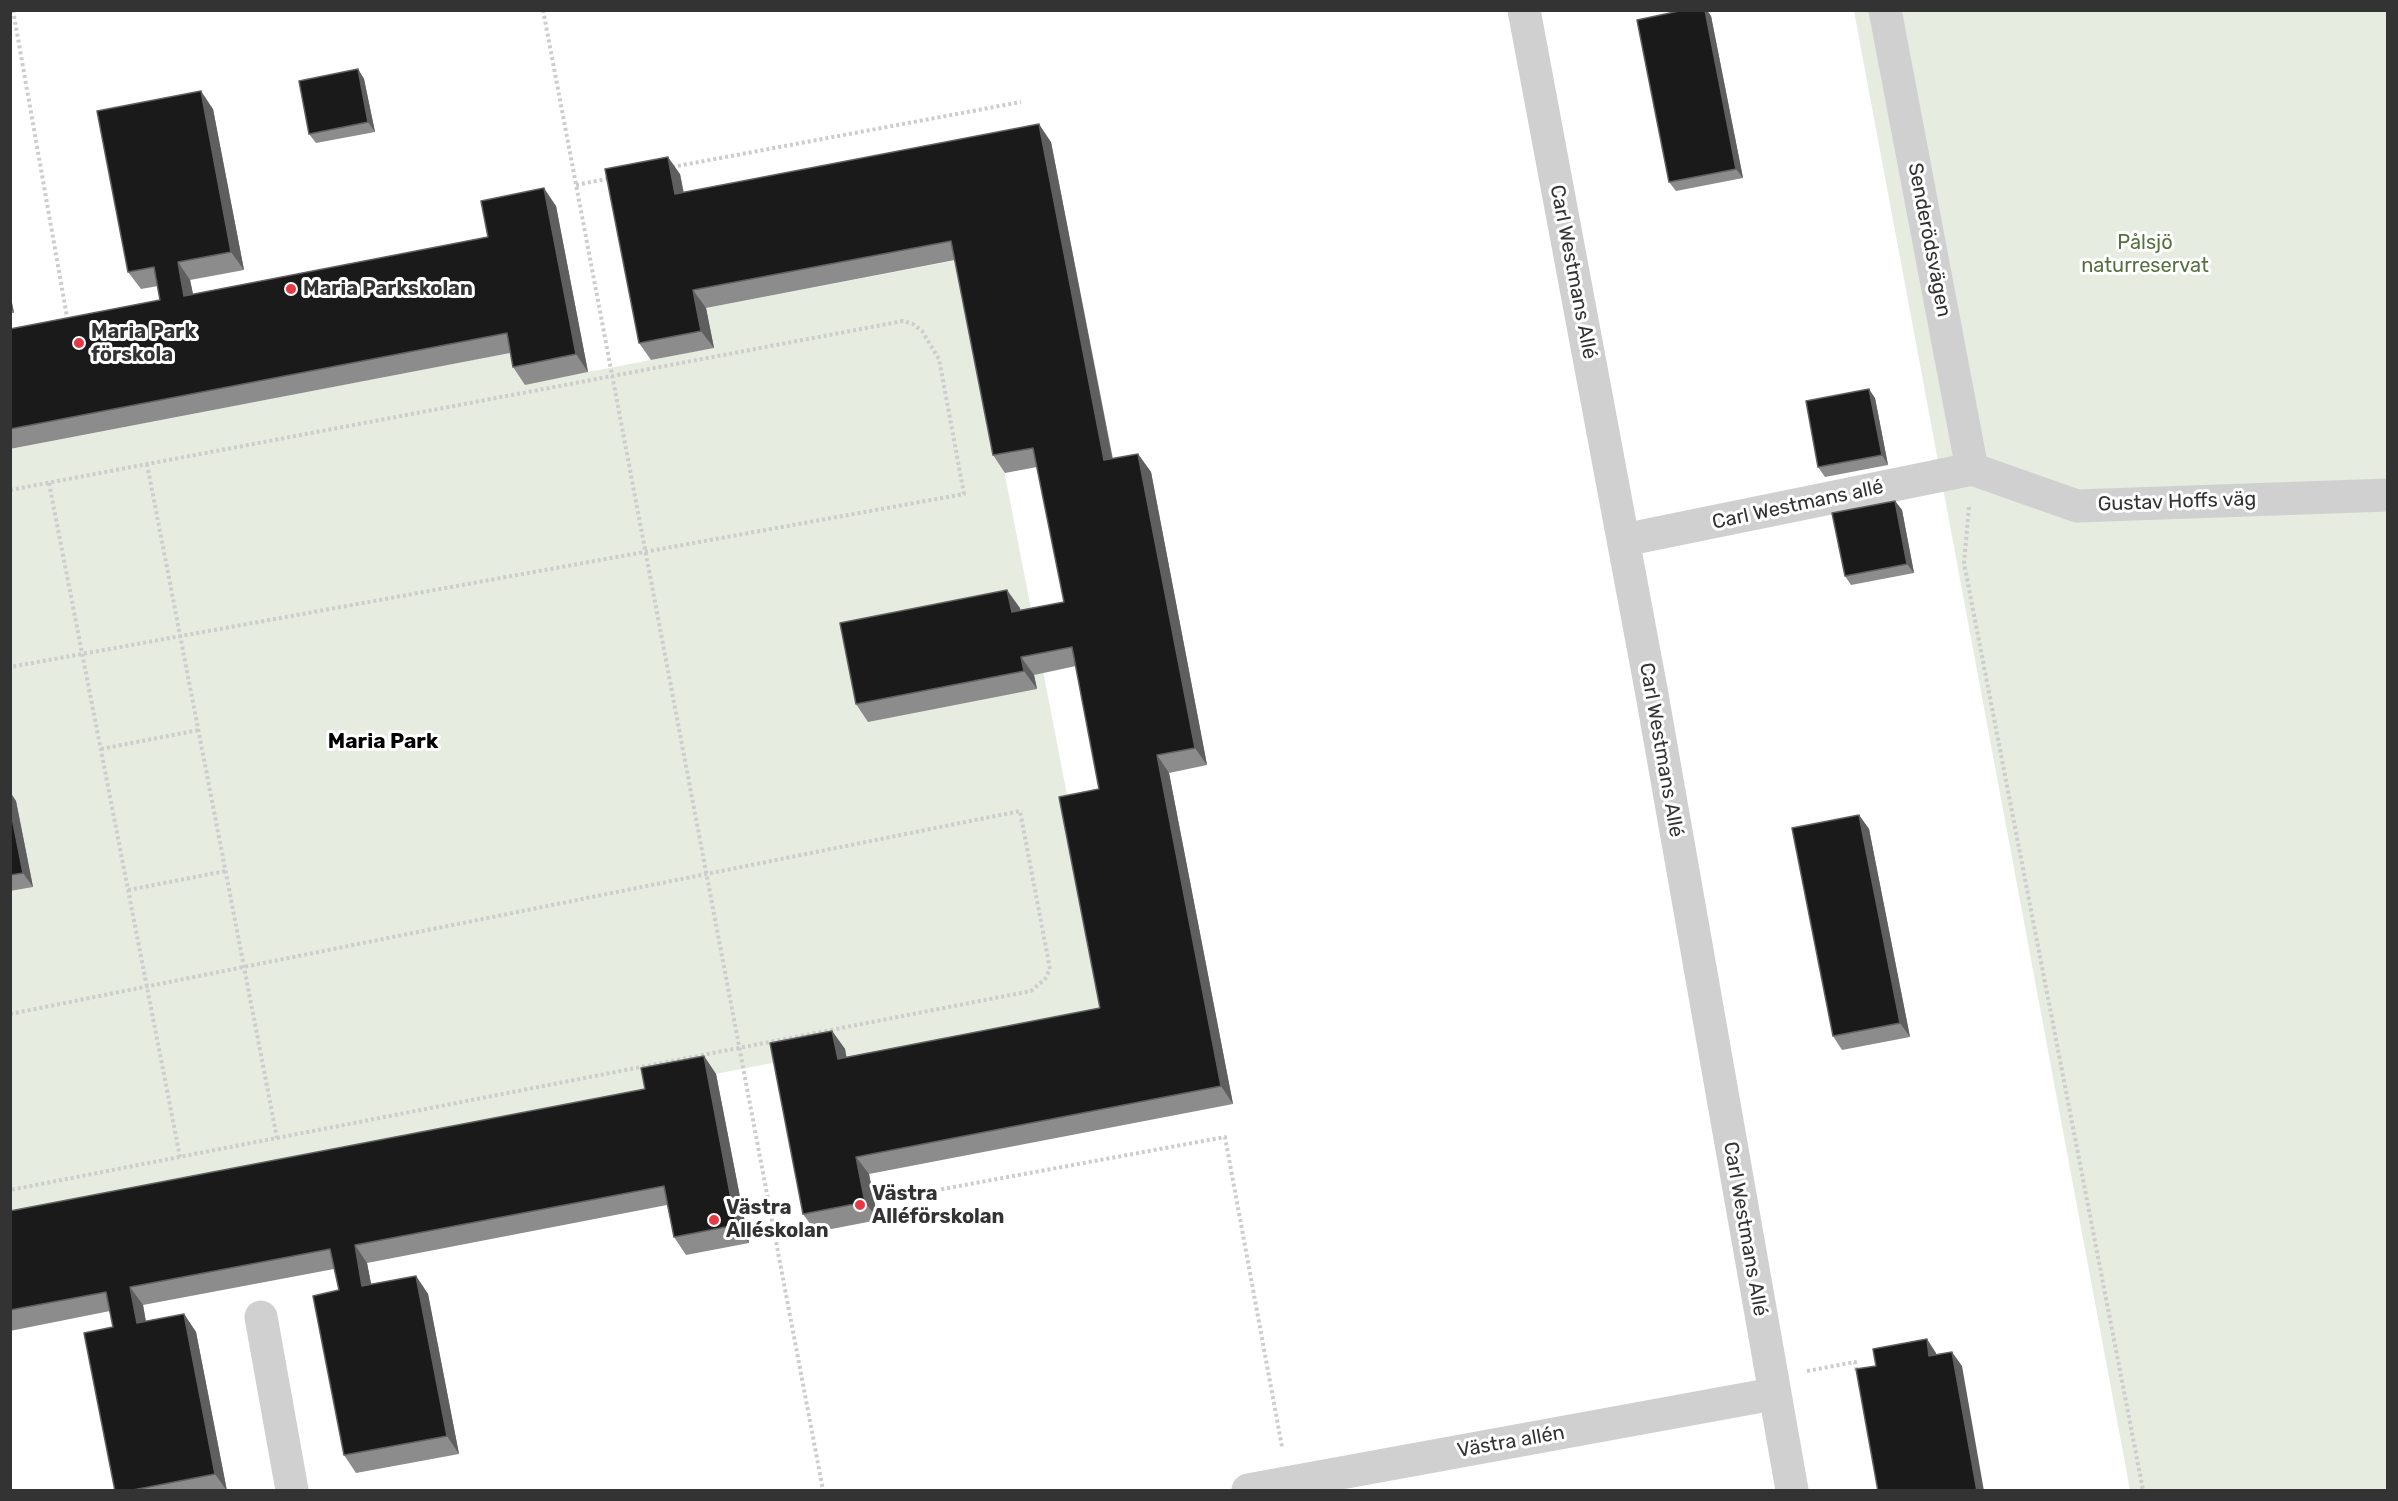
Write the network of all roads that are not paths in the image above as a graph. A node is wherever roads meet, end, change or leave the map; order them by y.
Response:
1 (1524, 10) edge
2 (1885, 10) edge
3 (1972, 469) junction
4 (2388, 495) edge
5 (1624, 540) junction
6 (261, 1317) dead end
7 (1772, 1386) junction
8 (1267, 1488) edge
9 (292, 1491) edge
10 (1792, 1491) edge

1 - 5 street, Carl Westmans Allé
2 - 3 street, Senderödsvägen
3 - 4 street, Gustav Hoffs väg
3 - 5 street, Carl Westmans allé
5 - 7 street, Carl Westmans Allé
6 - 9 street
7 - 8 street, Västra allén
7 - 10 street, Carl Westmans Allé

